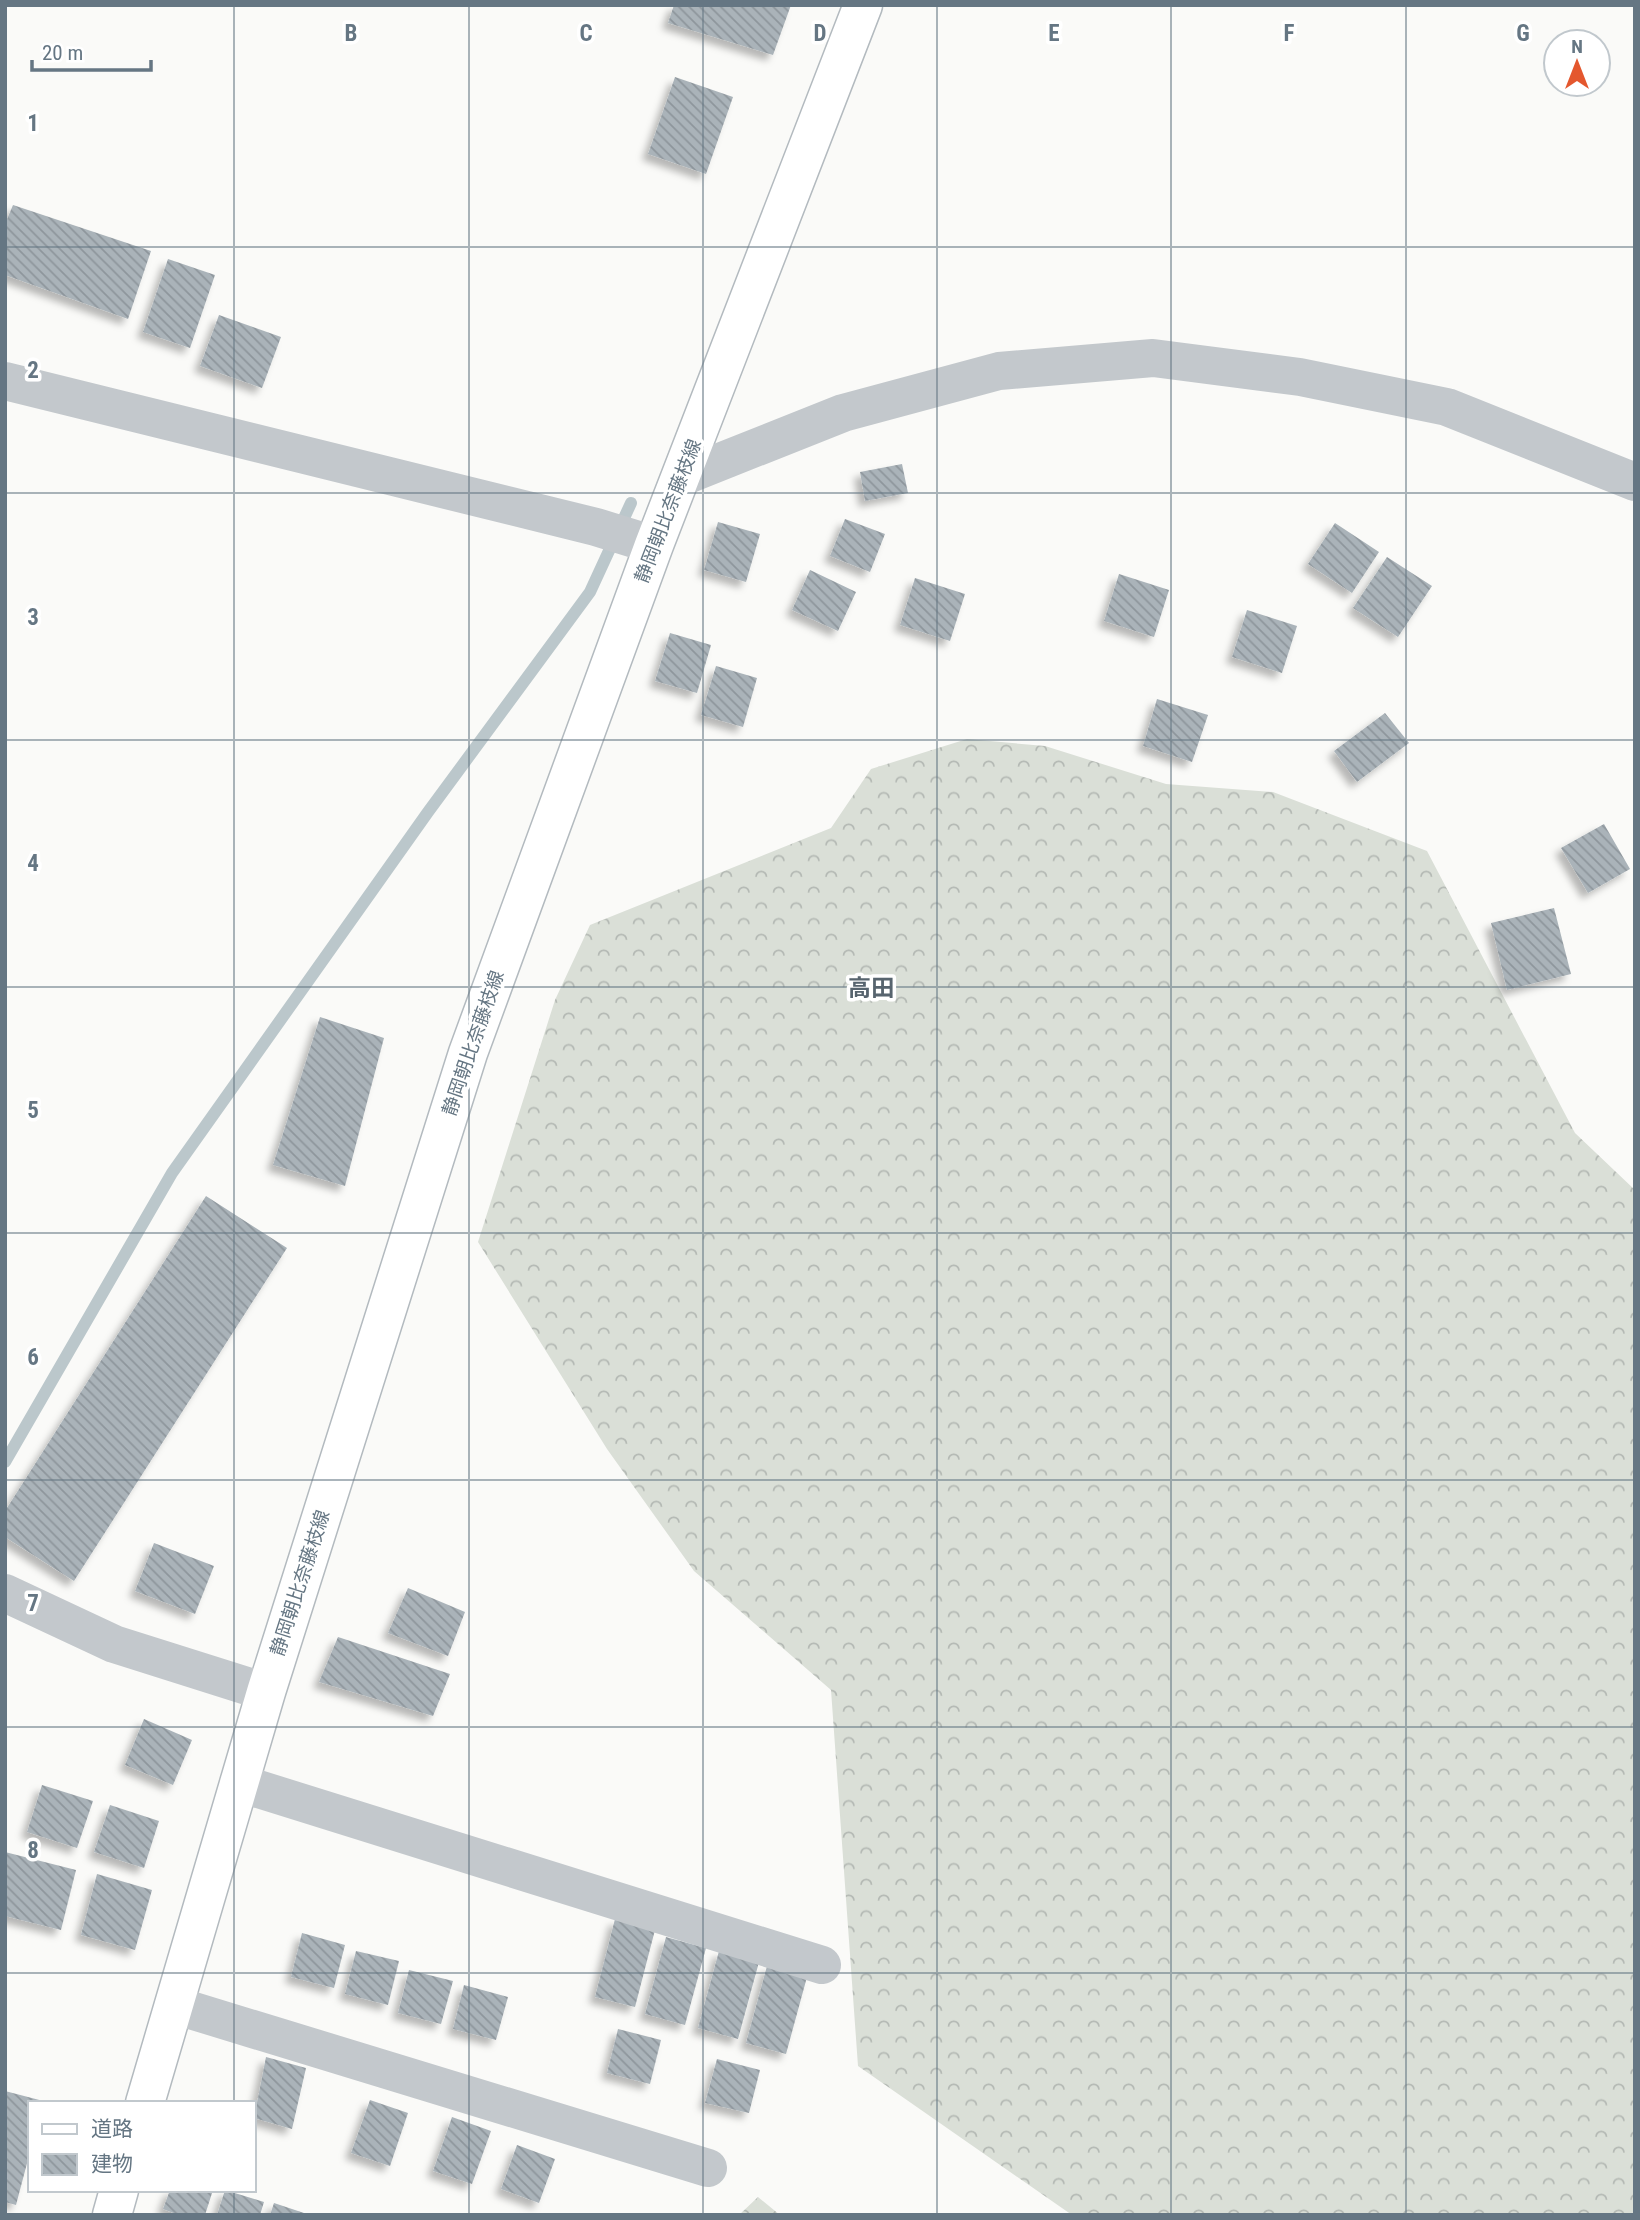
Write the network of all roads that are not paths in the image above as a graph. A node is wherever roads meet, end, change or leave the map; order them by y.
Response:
1 (863, 5) edge
2 (5, 381) edge
3 (682, 477) junction
4 (1635, 482) edge
5 (654, 545) junction
6 (5, 1593) edge
7 (265, 1692) junction
8 (239, 1783) junction
9 (822, 1965) dead end
10 (174, 2004) junction
11 (146, 2101) edge
12 (708, 2168) dead end
13 (118, 2192) edge
14 (112, 2215) edge

1 - 3 main road, 静岡朝比奈藤枝線
2 - 5 street
3 - 4 street
3 - 5 main road, 静岡朝比奈藤枝線
5 - 7 main road, 静岡朝比奈藤枝線
6 - 7 street
7 - 8 main road, 静岡朝比奈藤枝線
8 - 9 street
8 - 10 main road, 静岡朝比奈藤枝線
10 - 11 main road, 静岡朝比奈藤枝線
10 - 12 street
13 - 14 main road

